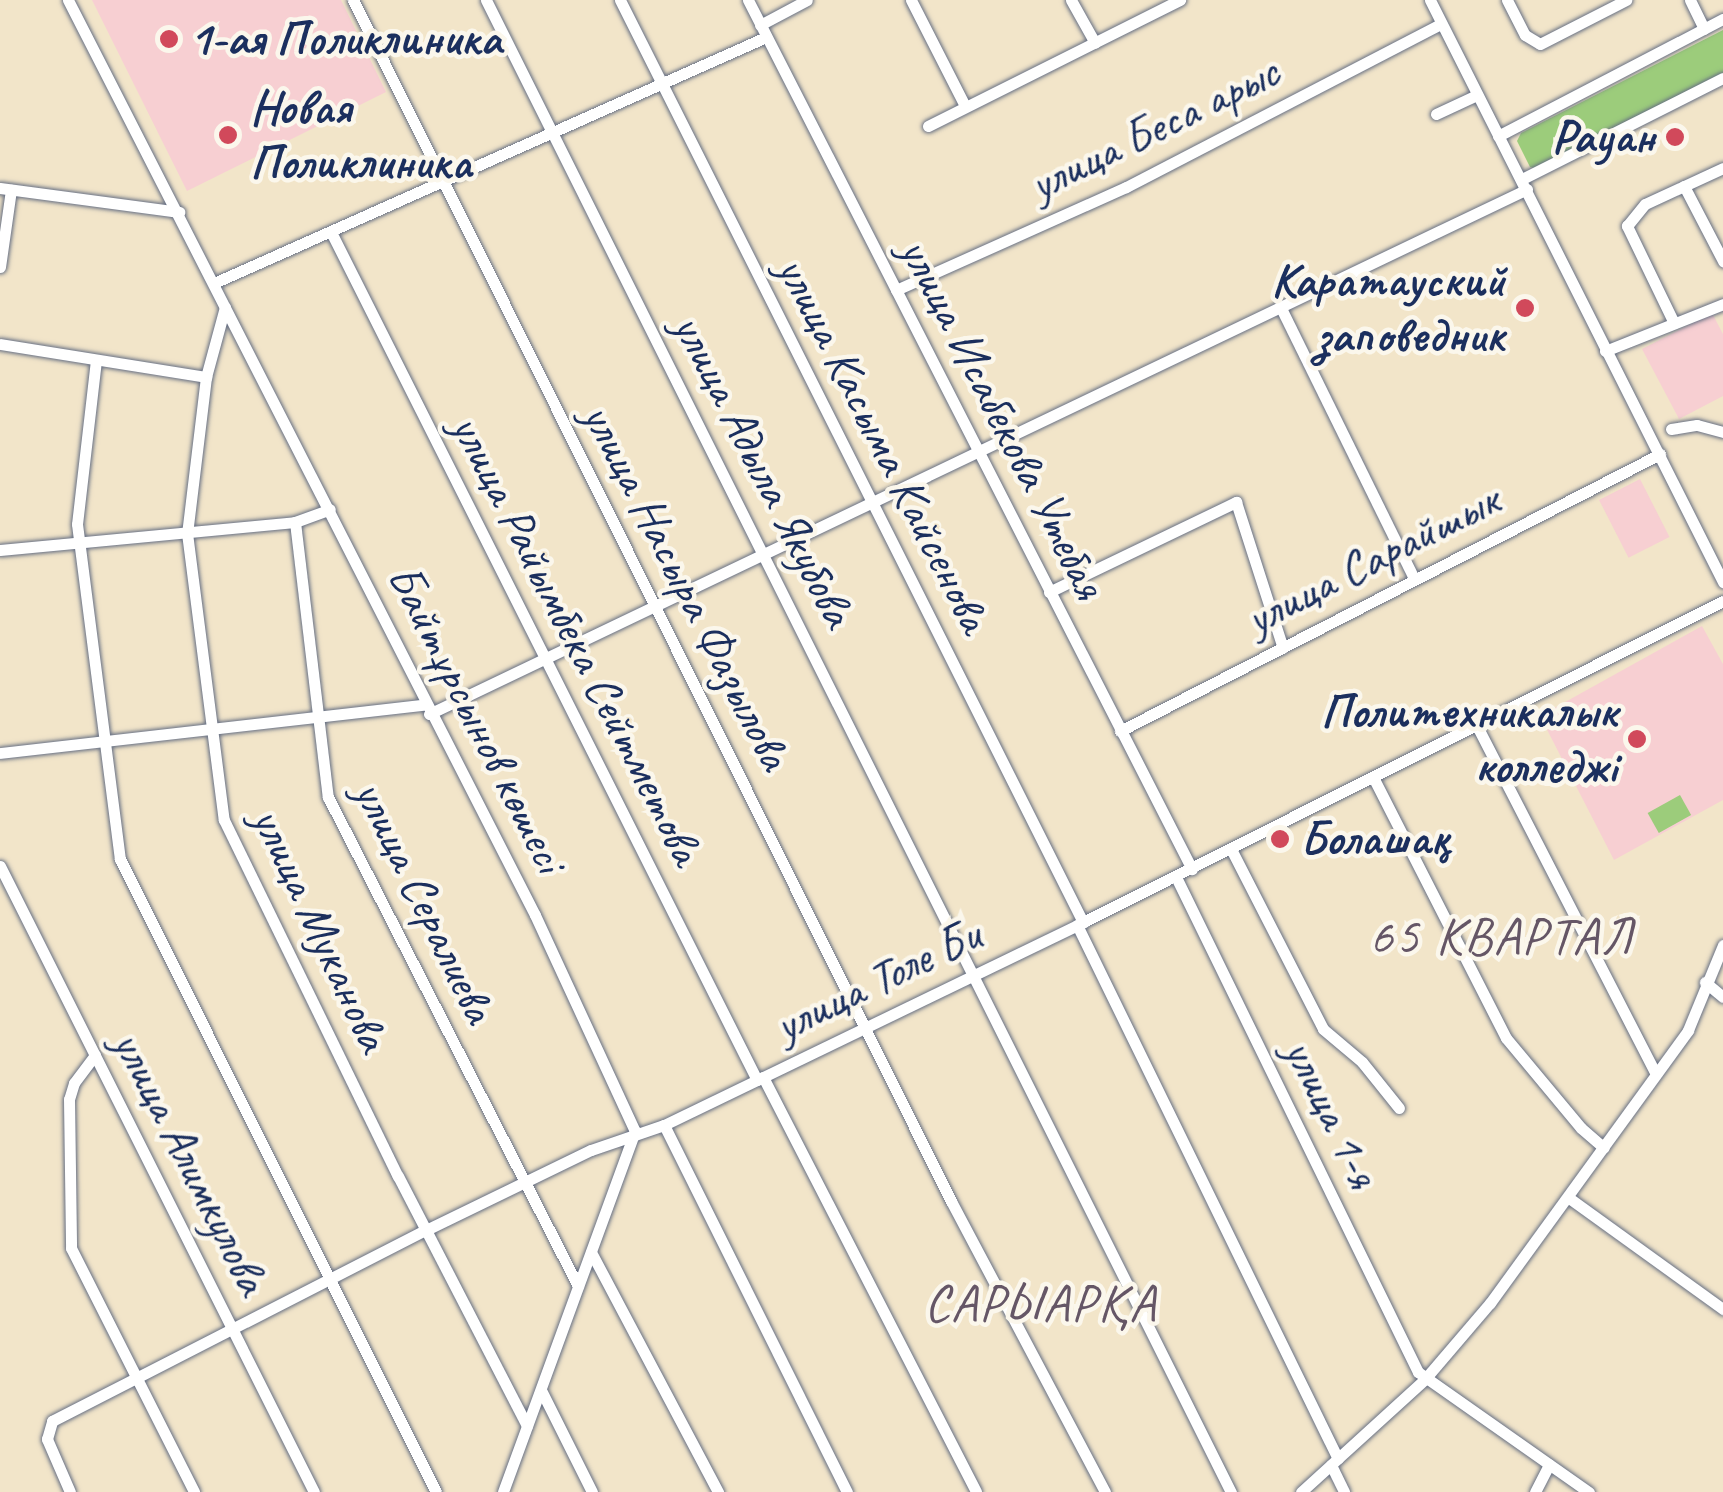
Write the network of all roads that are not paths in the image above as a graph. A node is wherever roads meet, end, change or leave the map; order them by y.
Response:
1 (68, 0) edge
2 (353, 0) edge
3 (486, 0) edge
4 (620, 0) edge
5 (748, 0) edge
6 (807, 0) edge
7 (911, 0) edge
8 (1071, 0) edge
9 (1180, 0) edge
10 (1430, 0) edge
11 (1506, 0) edge
12 (1626, 0) edge
13 (1690, 0) edge
14 (1611, 3) edge
15 (1158, 5) edge
16 (1723, 20) edge
17 (1441, 24) junction
18 (1704, 29) junction
19 (763, 31) junction
20 (1094, 44) junction
21 (1722, 80) edge
22 (660, 82) junction
23 (1477, 95) junction
24 (965, 106) junction
25 (1436, 114) dead end
26 (928, 126) dead end
27 (552, 131) junction
28 (1498, 136) junction
29 (1723, 168) edge
30 (441, 179) junction
31 (1524, 184) junction
32 (1684, 186) junction
33 (5, 189) edge
34 (179, 212) junction
35 (331, 232) junction
36 (1723, 261) edge
37 (0, 267) edge
38 (214, 283) junction
39 (896, 290) junction
40 (1723, 304) edge
41 (1280, 306) junction
42 (225, 307) junction
43 (1674, 322) junction
44 (0, 344) edge
45 (1605, 351) junction
46 (96, 360) junction
47 (206, 377) junction
48 (1672, 429) dead end
49 (1723, 432) edge
50 (978, 451) junction
51 (1660, 454) junction
52 (873, 503) junction
53 (330, 510) junction
54 (295, 522) junction
55 (187, 532) junction
56 (79, 544) junction
57 (0, 550) edge
58 (764, 553) junction
59 (1414, 578) junction
60 (1723, 582) edge
61 (1049, 592) junction
62 (1723, 601) edge
63 (656, 606) junction
64 (1283, 648) junction
65 (546, 660) junction
66 (427, 709) junction
67 (317, 717) junction
68 (1477, 726) junction
69 (209, 729) junction
70 (1120, 731) junction
71 (101, 740) junction
72 (0, 752) edge
73 (1374, 777) junction
74 (1232, 848) junction
75 (0, 866) edge
76 (1192, 869) junction
77 (1176, 877) junction
78 (1080, 924) junction
79 (1723, 944) edge
80 (976, 973) junction
81 (1705, 982) junction
82 (1723, 996) edge
83 (867, 1026) junction
84 (94, 1055) junction
85 (1656, 1074) junction
86 (760, 1078) junction
87 (1399, 1108) dead end
88 (664, 1125) junction
89 (635, 1132) junction
90 (1604, 1148) junction
91 (523, 1184) junction
92 (1569, 1198) junction
93 (426, 1230) junction
94 (591, 1252) junction
95 (328, 1279) junction
96 (578, 1286) junction
97 (1723, 1310) edge
98 (234, 1329) junction
99 (1424, 1378) junction
100 (138, 1380) junction
101 (541, 1390) junction
102 (527, 1426) junction
103 (1334, 1462) junction
104 (1549, 1464) junction
105 (70, 1492) edge
106 (194, 1492) edge
107 (314, 1492) edge
108 (436, 1492) edge
109 (503, 1492) edge
110 (592, 1492) edge
111 (718, 1492) edge
112 (846, 1492) edge
113 (976, 1492) edge
114 (1105, 1492) edge
115 (1231, 1492) edge
116 (1301, 1492) edge
117 (1344, 1492) edge
118 (1535, 1492) edge
119 (1589, 1492) edge

1 - 34 street, Байтұрсынов көшесі
2 - 30 street, улица Насыра Фазылова
3 - 27 street, улица Адыла Якубова
4 - 22 street, улица Касыма Кайсенова
5 - 19 street, улица Исабекова Утебая
6 - 19 street
7 - 24 street
8 - 20 street
9 - 15 street
10 - 17 street
11 - 14 street
12 - 14 street
13 - 18 street
15 - 20 street
16 - 18 street
17 - 23 street
17 - 39 street, улица Беса арыс
18 - 28 street
19 - 22 street
19 - 39 street, улица Исабекова Утебая
20 - 24 street
21 - 31 street
22 - 27 street
22 - 52 street, улица Касыма Кайсенова
23 - 25 street
23 - 28 street
24 - 26 street
27 - 30 street
27 - 58 street, улица Адыла Якубова
28 - 31 street
29 - 32 street
30 - 35 street
30 - 63 street, улица Насыра Фазылова
31 - 41 street
31 - 45 street
32 - 36 street
32 - 43 street
33 - 34 street
33 - 37 street
34 - 38 street, Байтұрсынов көшесі
35 - 38 street
35 - 65 street, улица Райымбека Сейтметова
38 - 42 street, Байтұрсынов көшесі
39 - 50 street, улица Исабекова Утебая
40 - 43 street
41 - 50 street
41 - 59 street
42 - 47 street, улица Муканова
42 - 53 street, Байтұрсынов көшесі
43 - 45 street
44 - 46 street
45 - 51 street
46 - 47 street
46 - 56 street
47 - 55 street, улица Муканова
48 - 49 street
50 - 52 street
50 - 61 street, улица Исабекова Утебая
51 - 59 street, улица Сарайшык
51 - 60 street
52 - 58 street
52 - 78 street, улица Касыма Кайсенова
53 - 54 street
53 - 66 street, Байтұрсынов көшесі
54 - 55 street
54 - 67 street, улица Сералиева
55 - 56 street
55 - 69 street, улица Муканова
56 - 57 street
56 - 71 street
58 - 63 street
58 - 80 street, улица Адыла Якубова
59 - 64 street, улица Сарайшык
61 - 64 street
61 - 70 street, улица Исабекова Утебая
62 - 68 street, улица Толе Би
63 - 65 street
63 - 83 street, улица Насыра Фазылова
64 - 70 street, улица Сарайшык
65 - 66 street
65 - 86 street, улица Райымбека Сейтметова
66 - 67 street
66 - 89 street, Байтұрсынов көшесі
67 - 69 street
67 - 91 street, улица Сералиева
68 - 73 street, улица Толе Би
68 - 85 street
69 - 71 street
69 - 93 street, улица Муканова
70 - 76 street, улица Исабекова Утебая
71 - 72 street
71 - 95 street
73 - 74 street, улица Толе Би
73 - 90 street
74 - 76 street, улица Толе Би
74 - 87 street, улица 1-я
75 - 84 street, улица Алимкулова
76 - 77 street, улица Толе Би
77 - 78 street, улица Толе Би
77 - 99 street, улица 1-я
78 - 80 street, улица Толе Би
78 - 103 street, улица Касыма Кайсенова
79 - 81 street
80 - 83 street, улица Толе Би
80 - 115 street, улица Адыла Якубова
81 - 82 street
81 - 85 street
83 - 86 street, улица Толе Би
83 - 114 street, улица Насыра Фазылова
84 - 98 street, улица Алимкулова
84 - 100 street
85 - 90 street
86 - 88 street, улица Толе Би
86 - 113 street, улица Райымбека Сейтметова
88 - 89 street, улица Толе Би
88 - 112 street
89 - 91 street, улица Толе Би
89 - 94 street
90 - 92 street
91 - 93 street, улица Толе Би
91 - 96 street, улица Сералиева
92 - 97 street
92 - 99 street
93 - 95 street, улица Толе Би
93 - 102 street, улица Муканова
94 - 96 street
94 - 111 street
95 - 98 street, улица Толе Би
95 - 108 street
96 - 101 street
98 - 100 street, улица Толе Би
98 - 107 street, улица Алимкулова
99 - 103 street
99 - 104 street
100 - 105 street, улица Толе Би
100 - 106 street
101 - 102 street
101 - 110 street
102 - 109 street
103 - 116 street
103 - 117 street, улица Касыма Кайсенова
104 - 118 street
104 - 119 street

